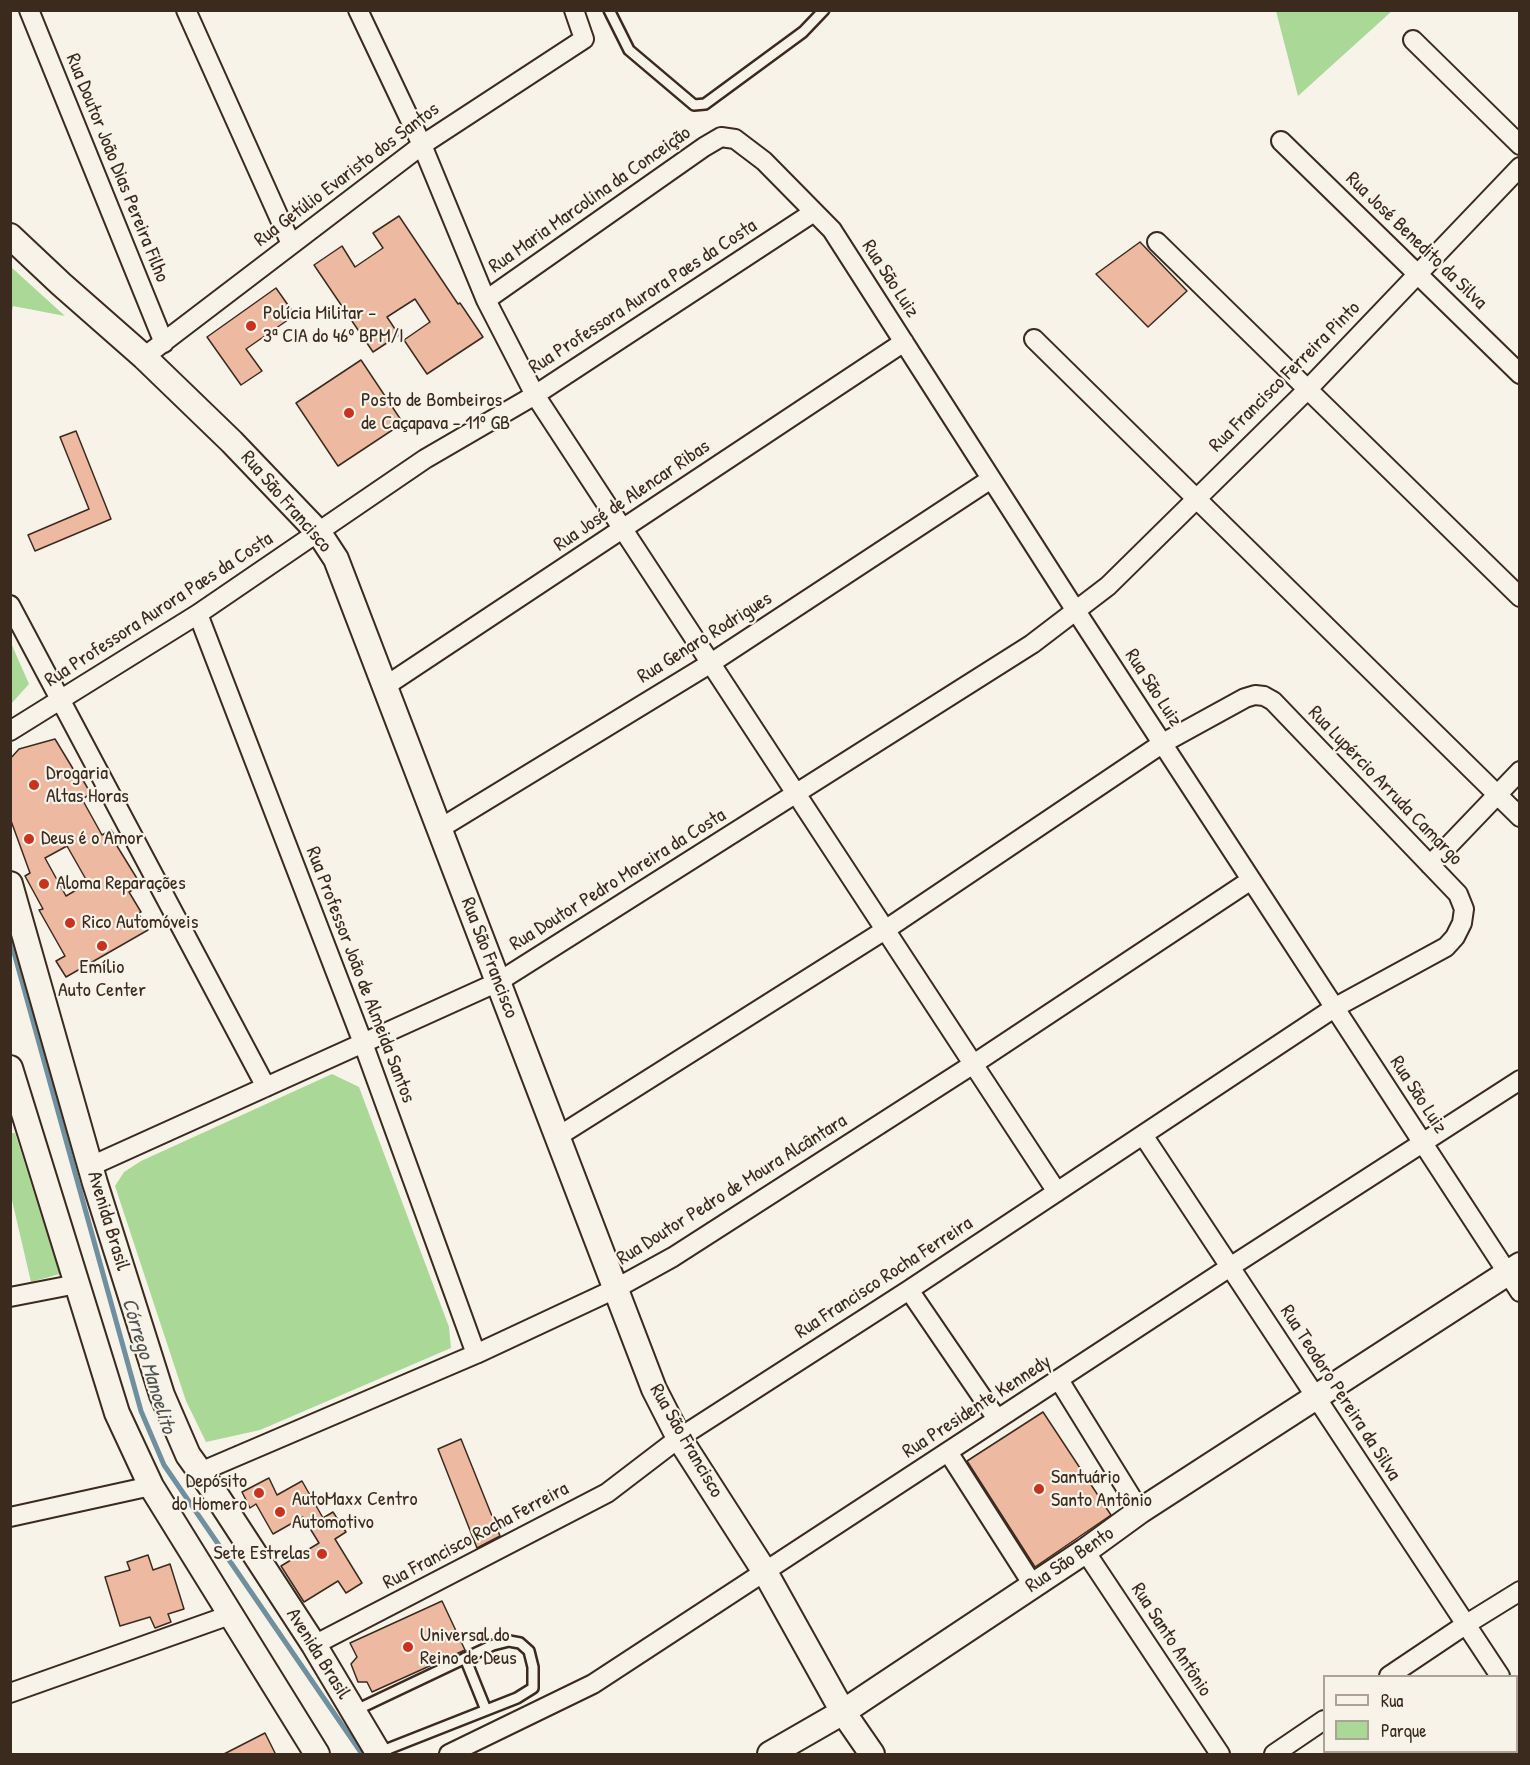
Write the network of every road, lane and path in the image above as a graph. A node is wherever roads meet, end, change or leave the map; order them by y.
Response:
1 (28, 10) edge
2 (186, 10) edge
3 (358, 10) edge
4 (574, 10) edge
5 (609, 10) edge
6 (824, 10) edge
7 (1413, 40) dead end
8 (721, 137) joint
9 (1281, 141) dead end
10 (422, 145) junction
11 (1520, 145) edge
12 (1520, 167) edge
13 (814, 212) junction
14 (10, 236) edge
15 (1157, 242) dead end
16 (291, 244) junction
17 (1417, 274) junction
18 (486, 300) junction
19 (1034, 339) dead end
20 (904, 342) junction
21 (164, 343) junction
22 (144, 357) junction
23 (1520, 374) edge
24 (1307, 390) junction
25 (535, 395) junction
26 (991, 478) junction
27 (1196, 498) junction
28 (622, 530) junction
29 (319, 533) junction
30 (1520, 597) edge
31 (10, 605) edge
32 (1076, 610) junction
33 (198, 614) junction
34 (711, 663) junction
35 (384, 687) junction
36 (60, 700) junction
37 (10, 731) edge
38 (1163, 743) junction
39 (1520, 771) edge
40 (797, 794) junction
41 (1497, 795) junction
42 (1520, 817) edge
43 (439, 829) junction
44 (1430, 865) junction
45 (1251, 880) junction
46 (10, 884) edge
47 (1462, 923) joint
48 (885, 930) junction
49 (498, 982) junction
50 (1334, 1008) junction
51 (363, 1043) junction
52 (972, 1065) junction
53 (10, 1068) edge
54 (1520, 1080) edge
55 (266, 1087) junction
56 (17, 1114) edge
57 (1143, 1135) junction
58 (557, 1137) junction
59 (1422, 1143) junction
60 (91, 1166) junction
61 (1057, 1192) junction
62 (1230, 1267) junction
63 (1515, 1277) edge
64 (77, 1284) junction
65 (615, 1289) junction
66 (909, 1290) junction
67 (10, 1297) edge
68 (476, 1354) junction
69 (1059, 1380) junction
70 (1316, 1397) junction
71 (997, 1419) junction
72 (679, 1437) junction
73 (948, 1452) junction
74 (200, 1472) junction
75 (151, 1486) junction
76 (1140, 1511) junction
77 (10, 1517) edge
78 (1085, 1551) junction
79 (765, 1572) junction
80 (1033, 1585) junction
81 (1520, 1591) edge
82 (230, 1615) junction
83 (1465, 1625) junction
84 (314, 1645) junction
85 (465, 1658) junction
86 (1392, 1675) edge
87 (1499, 1675) edge
88 (10, 1693) edge
89 (486, 1710) junction
90 (353, 1711) junction
91 (843, 1712) junction
92 (1323, 1721) edge
93 (378, 1754) edge
94 (316, 1755) edge
95 (449, 1755) edge
96 (770, 1755) edge
97 (872, 1755) edge
98 (1220, 1755) edge
99 (1274, 1755) edge

1 - 21 street, Rua Doutor João Dias Pereira Filho
2 - 16 street
3 - 10 street
4 - 10 street, Rua Getúlio Evaristo dos Santos
5 - 6 lane
7 - 11 street
8 - 13 street, Rua São Luiz
8 - 18 street, Rua Maria Marcolina da Conceição
9 - 17 street, Rua José Benedito da Silva
10 - 16 street, Rua Getúlio Evaristo dos Santos
10 - 18 street
12 - 17 street, Rua Francisco Ferreira Pinto
13 - 20 street, Rua São Luiz
13 - 25 street, Rua Professora Aurora Paes da Costa
14 - 22 street, Rua São Francisco
15 - 24 street
16 - 21 street, Rua Getúlio Evaristo dos Santos
17 - 23 street, Rua José Benedito da Silva
17 - 24 street, Rua Francisco Ferreira Pinto
18 - 25 street
19 - 27 street
20 - 26 street, Rua São Luiz
20 - 28 street, Rua José de Alencar Ribas
21 - 22 street, Rua Getúlio Evaristo dos Santos
22 - 29 street, Rua São Francisco
24 - 27 street, Rua Francisco Ferreira Pinto
24 - 30 street
25 - 28 street
25 - 29 street, Rua Professora Aurora Paes da Costa
26 - 32 street, Rua São Luiz
26 - 34 street, Rua Genaro Rodrigues
27 - 32 street, Rua Francisco Ferreira Pinto
27 - 41 street
28 - 34 street
28 - 35 street, Rua José de Alencar Ribas
29 - 33 street, Rua Professora Aurora Paes da Costa
29 - 35 street, Rua São Francisco
31 - 36 street
32 - 38 street, Rua São Luiz
32 - 40 street, Rua Doutor Pedro Moreira da Costa
33 - 36 street, Rua Professora Aurora Paes da Costa
33 - 51 street, Rua Professor João de Almeida Santos
34 - 40 street
34 - 43 street, Rua Genaro Rodrigues
35 - 43 street, Rua São Francisco
36 - 37 street, Rua Professora Aurora Paes da Costa
36 - 55 street
38 - 44 street, Rua Lupércio Arruda Camargo
38 - 45 street, Rua São Luiz
38 - 48 street
39 - 41 street
40 - 48 street
40 - 49 street, Rua Doutor Pedro Moreira da Costa
41 - 42 street
41 - 44 street
43 - 49 street, Rua São Francisco
44 - 47 street, Rua Lupércio Arruda Camargo
45 - 50 street, Rua São Luiz
45 - 52 street, Rua Doutor Pedro de Moura Alcântara
46 - 60 street, Avenida Brasil
47 - 50 street, Rua Francisco Rocha Ferreira
48 - 52 street
48 - 58 street
49 - 51 street, Rua Doutor Pedro Moreira da Costa
49 - 58 street, Rua São Francisco
50 - 57 street, Rua Francisco Rocha Ferreira
50 - 59 street, Rua São Luiz
51 - 55 street, Rua Doutor Pedro Moreira da Costa
51 - 68 street, Rua Professor João de Almeida Santos
52 - 61 street
52 - 65 street, Rua Doutor Pedro de Moura Alcântara
53 - 56 street
54 - 59 street, Rua Presidente Kennedy
55 - 60 street, Rua Doutor Pedro Moreira da Costa
56 - 64 street
57 - 61 street, Rua Francisco Rocha Ferreira
57 - 62 street, Rua Teodoro Pereira da Silva
58 - 65 street, Rua São Francisco
59 - 62 street, Rua Presidente Kennedy
59 - 63 street, Rua São Luiz
60 - 74 street, Avenida Brasil
61 - 66 street, Rua Francisco Rocha Ferreira
62 - 69 street, Rua Presidente Kennedy
62 - 70 street, Rua Teodoro Pereira da Silva
63 - 70 street, Rua São Bento
64 - 67 street
64 - 75 street
65 - 68 street, Rua Doutor Pedro de Moura Alcântara
65 - 72 street, Rua São Francisco
66 - 71 street
66 - 72 street, Rua Francisco Rocha Ferreira
68 - 74 street, Rua Doutor Pedro de Moura Alcântara
69 - 71 street, Rua Presidente Kennedy
69 - 76 street
70 - 76 street, Rua São Bento
70 - 83 street, Rua Teodoro Pereira da Silva
71 - 73 street, Rua Presidente Kennedy
72 - 79 street, Rua São Francisco
72 - 84 street, Rua Francisco Rocha Ferreira
73 - 79 street, Rua Presidente Kennedy
73 - 80 street
74 - 84 street, Avenida Brasil
75 - 77 street
75 - 82 street
76 - 78 street, Rua São Bento
78 - 80 street, Rua São Bento
78 - 98 street, Rua Santo Antônio
79 - 91 street, Rua São Francisco
79 - 95 street, Rua Presidente Kennedy
80 - 91 street, Rua São Bento
81 - 83 street
82 - 88 street
82 - 94 street
83 - 86 street
83 - 87 street, Rua Teodoro Pereira da Silva
84 - 90 street, Avenida Brasil
85 - 89 lane
85 - 89 lane
85 - 90 lane
89 - 93 lane
90 - 93 street, Avenida Brasil
91 - 96 street, Rua São Bento
91 - 97 street, Rua São Francisco
92 - 99 street

